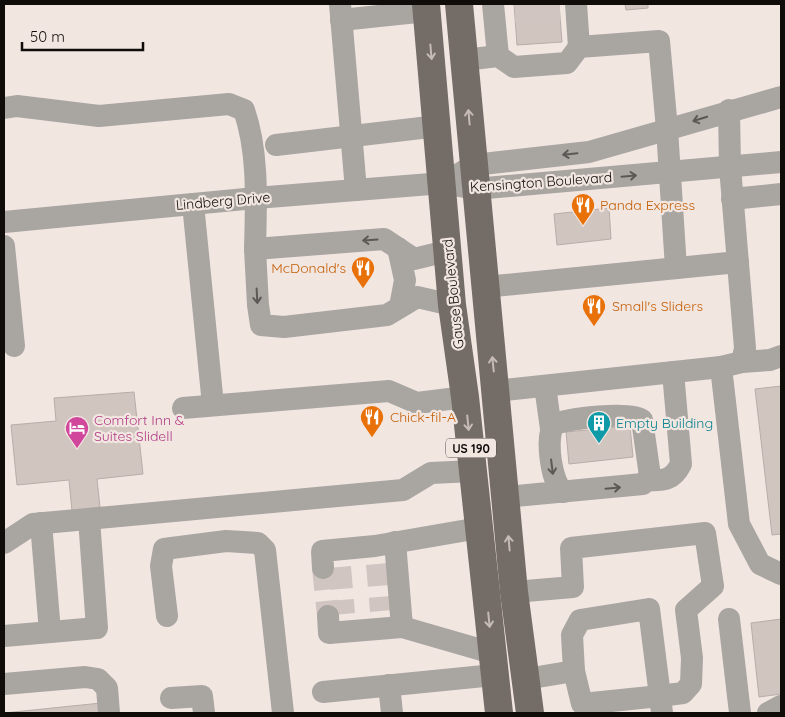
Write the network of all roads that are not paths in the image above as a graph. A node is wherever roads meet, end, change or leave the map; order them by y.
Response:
1 (459, 4) edge
2 (426, 7) edge
3 (570, 8) edge
4 (501, 10) edge
5 (340, 12) edge
6 (579, 47) junction
7 (498, 56) junction
8 (464, 60) junction
9 (781, 97) edge
10 (4, 108) edge
11 (729, 110) junction
12 (438, 126) junction
13 (667, 129) junction
14 (351, 137) junction
15 (276, 145) dead end
16 (781, 162) edge
17 (730, 167) junction
18 (670, 172) junction
19 (475, 177) junction
20 (443, 183) junction
21 (356, 190) junction
22 (781, 194) edge
23 (256, 198) junction
24 (732, 199) junction
25 (193, 204) junction
26 (4, 222) edge
27 (4, 246) edge
28 (398, 248) junction
29 (255, 249) junction
30 (447, 251) junction
31 (738, 262) junction
32 (676, 268) junction
33 (485, 286) junction
34 (452, 305) junction
35 (400, 307) junction
36 (14, 346) dead end
37 (781, 356) edge
38 (732, 365) junction
39 (673, 372) junction
40 (545, 386) junction
41 (495, 391) junction
42 (465, 397) junction
43 (212, 405) junction
44 (183, 408) dead end
45 (551, 429) junction
46 (473, 471) junction
47 (647, 480) junction
48 (564, 492) junction
49 (505, 497) junction
50 (88, 519) junction
51 (42, 523) junction
52 (479, 528) junction
53 (4, 543) edge
54 (382, 551) junction
55 (334, 562) dead end
56 (781, 574) edge
57 (485, 583) junction
58 (513, 586) junction
59 (167, 616) dead end
60 (729, 619) dead end
61 (339, 621) dead end
62 (389, 622) junction
63 (50, 632) junction
64 (4, 636) edge
65 (493, 664) junction
66 (574, 671) junction
67 (526, 679) junction
68 (4, 684) edge
69 (389, 685) junction
70 (323, 692) dead end
71 (171, 698) dead end
72 (662, 705) edge
73 (781, 706) edge
74 (109, 713) edge
75 (204, 713) edge
76 (283, 713) edge
77 (392, 713) edge
78 (498, 713) edge
79 (530, 713) edge
80 (740, 713) edge
81 (768, 713) edge

1 - 8 main road, US 190
2 - 5 street
2 -> 12 main road, Gause Boulevard / US 190
3 - 6 street
4 - 7 street
5 - 14 street
6 - 7 street
6 - 13 street
7 - 8 street
19 -> 8 main road, US 190
9 - 11 street, Kensington Boulevard
10 - 23 street
11 -> 13 street, Kensington Boulevard
11 - 17 street
12 - 14 street
12 - 20 main road, Gause Boulevard / US 190
13 - 18 street
13 -> 19 street, Kensington Boulevard
14 - 15 street
14 - 21 street
16 - 17 street, Kensington Boulevard
17 - 18 street, Kensington Boulevard
17 - 24 street
19 -> 18 street, Kensington Boulevard
18 - 32 street
19 - 20 street, Kensington Boulevard
19 - 33 main road, US 190
20 - 21 street, Lindberg Drive
20 - 30 main road, Gause Boulevard / US 190
21 - 23 street, Lindberg Drive
22 - 24 street
23 - 25 street, Lindberg Drive
23 - 29 street
24 - 31 street
25 - 26 street, Lindberg Drive
25 - 43 street
27 - 36 street
28 -> 29 street
28 - 30 street
28 - 35 street
29 -> 35 street
30 - 34 main road, Gause Boulevard / US 190
31 - 32 street
31 - 38 street
32 - 33 street
41 -> 33 main road, US 190
34 - 35 street
34 - 42 main road, Gause Boulevard / US 190
37 - 38 street
38 - 39 street
38 - 56 street
39 - 40 street
39 - 47 street
40 - 41 street
40 - 45 street
41 - 49 main road, US 190
42 - 43 street
42 -> 46 main road, Gause Boulevard / US 190
43 - 44 street
45 - 47 street
45 -> 48 street
46 - 50 street
46 - 52 main road, Gause Boulevard / US 190
48 -> 47 street
48 - 49 street
58 -> 49 main road, US 190
50 - 51 street
50 - 63 street
51 - 53 street
51 - 63 street
52 - 54 street
52 - 57 main road, Gause Boulevard / US 190
54 - 55 street
54 - 62 street
57 - 58 street
57 -> 65 main road, Gause Boulevard / US 190
58 - 67 main road, US 190
58 - 72 street
59 - 76 street
60 - 80 street
61 - 62 street
62 - 65 street
63 - 64 street
65 - 69 street
65 - 78 main road, Gause Boulevard / US 190
66 - 67 street
66 - 72 street
66 - 72 street
67 - 79 main road, US 190
68 - 74 street
69 - 70 street
69 - 77 street
71 - 75 street
73 - 81 street

